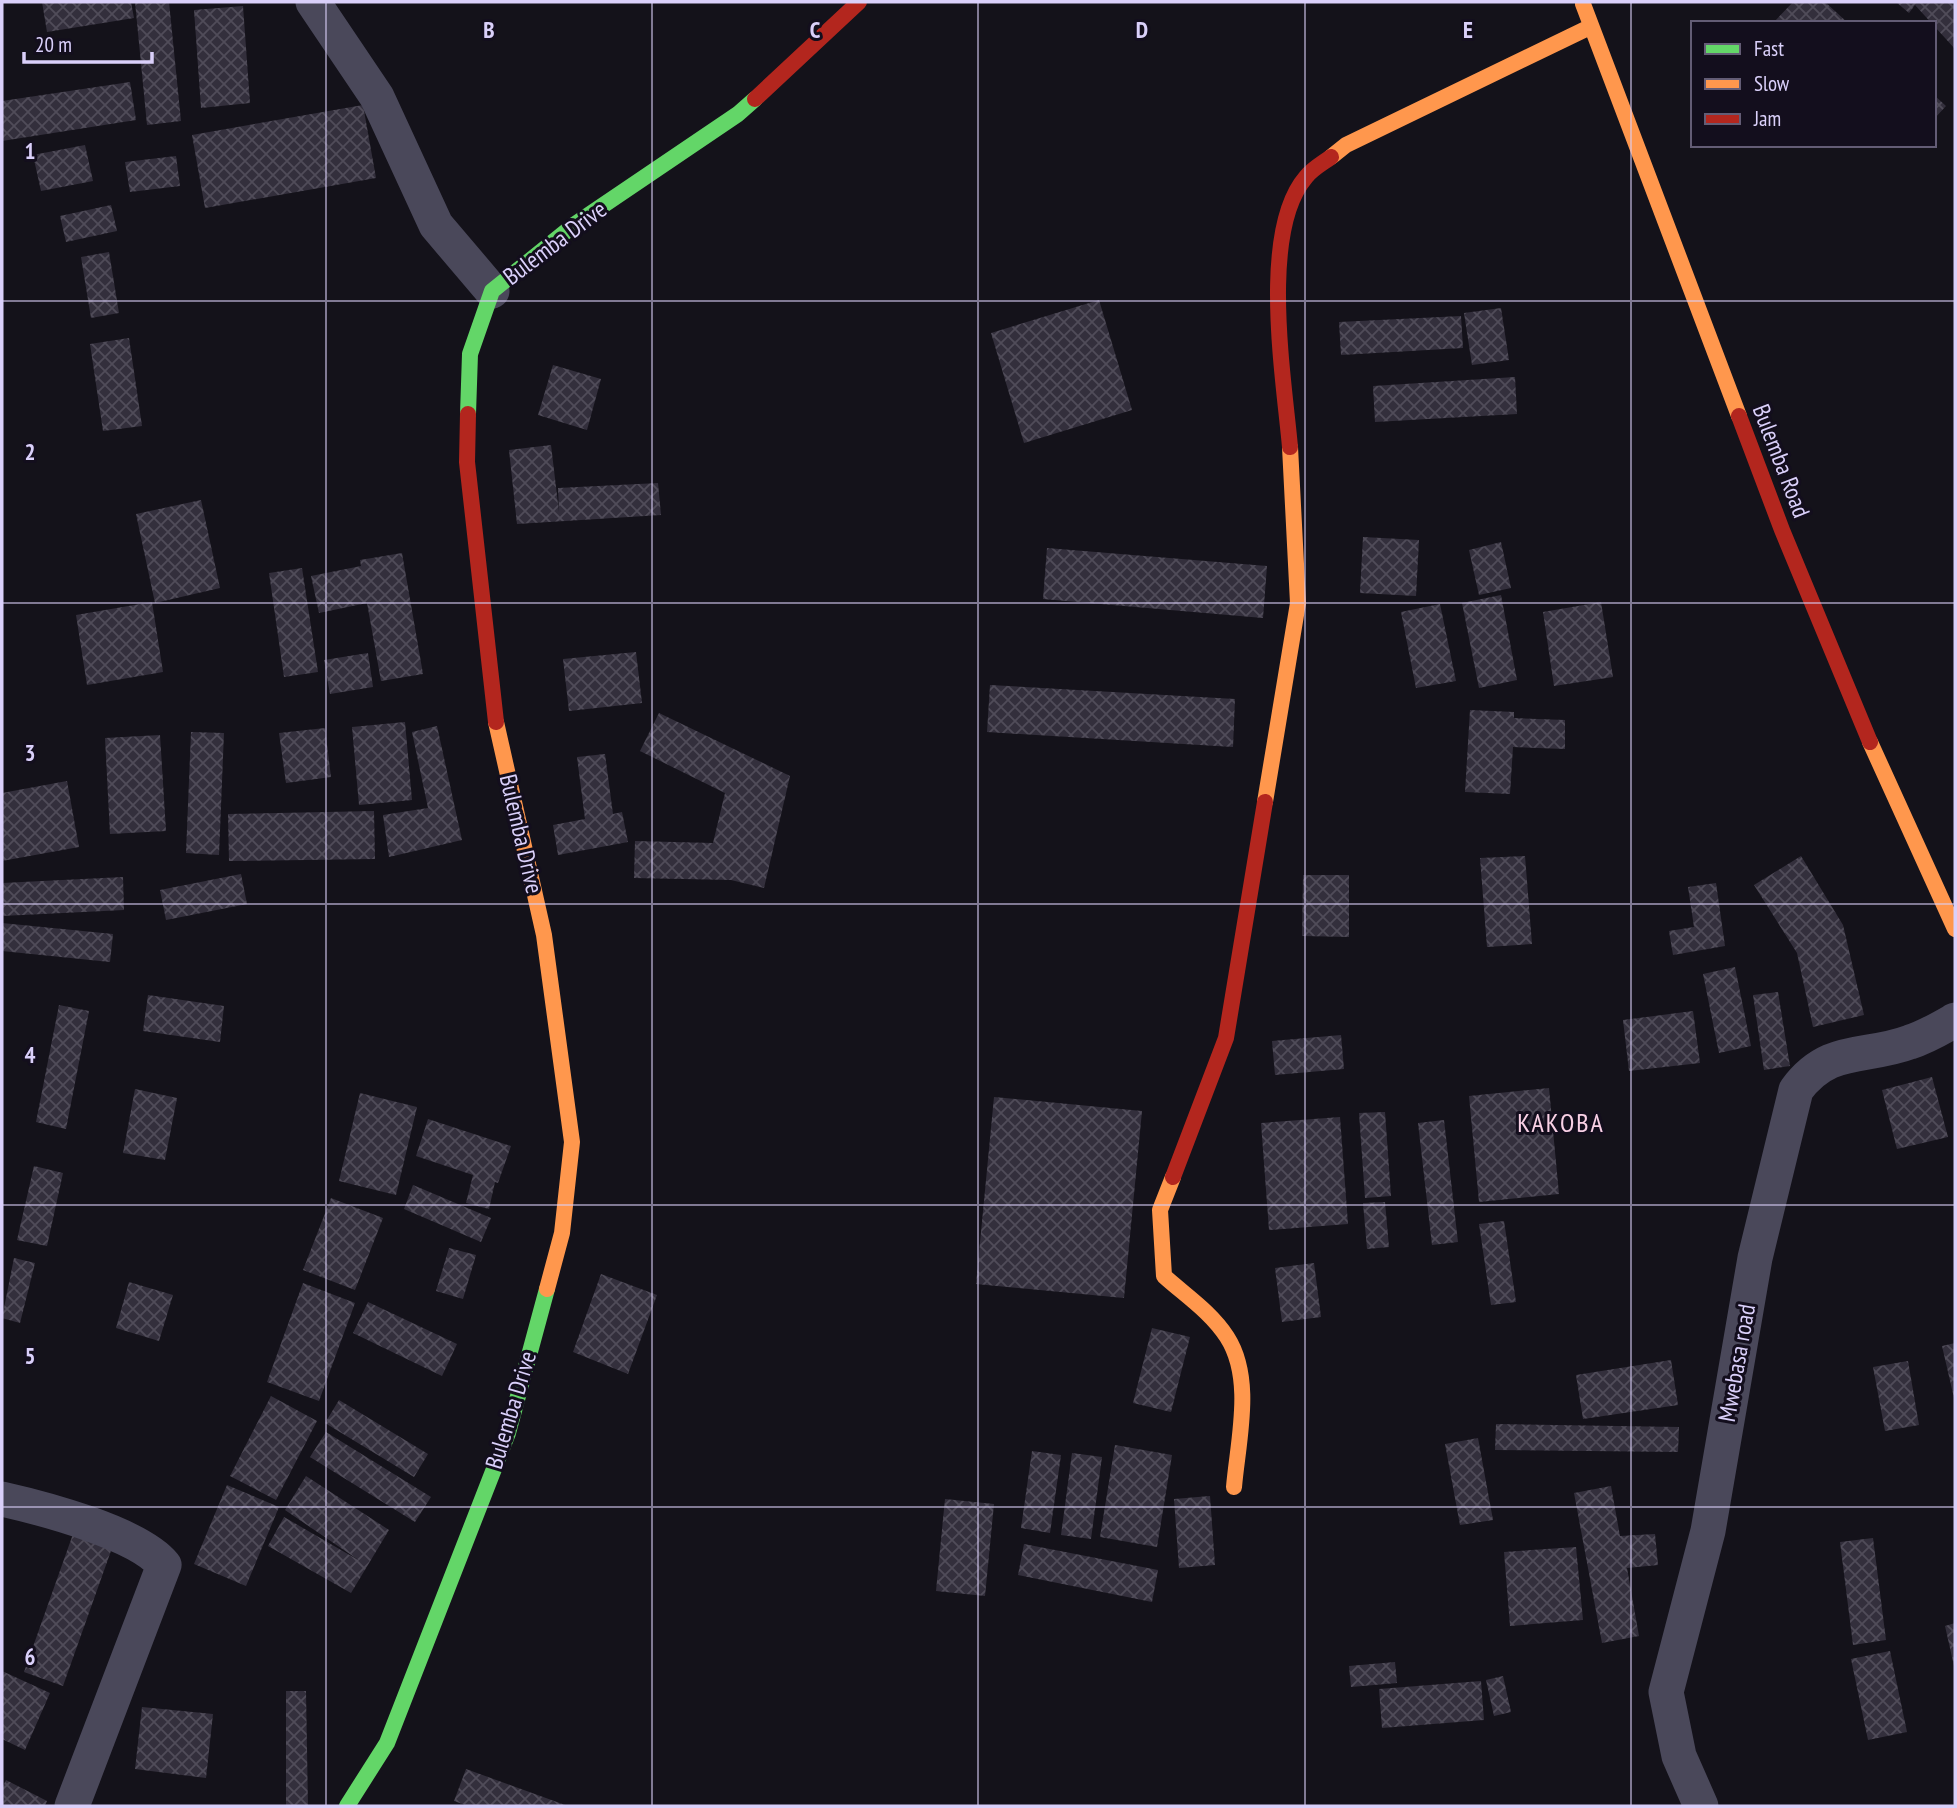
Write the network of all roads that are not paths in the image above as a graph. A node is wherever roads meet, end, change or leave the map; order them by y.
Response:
1 (313, 2) edge
2 (859, 2) edge
3 (1582, 2) edge
4 (1590, 27) junction
5 (492, 291) junction
6 (1955, 929) edge
7 (1955, 1020) edge
8 (1234, 1486) dead end
9 (2, 1499) edge
10 (72, 1806) edge
11 (347, 1806) edge
12 (1701, 1806) edge

1 - 5 street
2 - 5 street, Bulemba Drive
3 - 4 street, Bulemba Road
4 - 6 street, Bulemba Road
4 - 8 street
5 - 11 street, Bulemba Drive
7 - 12 street, Mwebasa road
9 - 10 street

